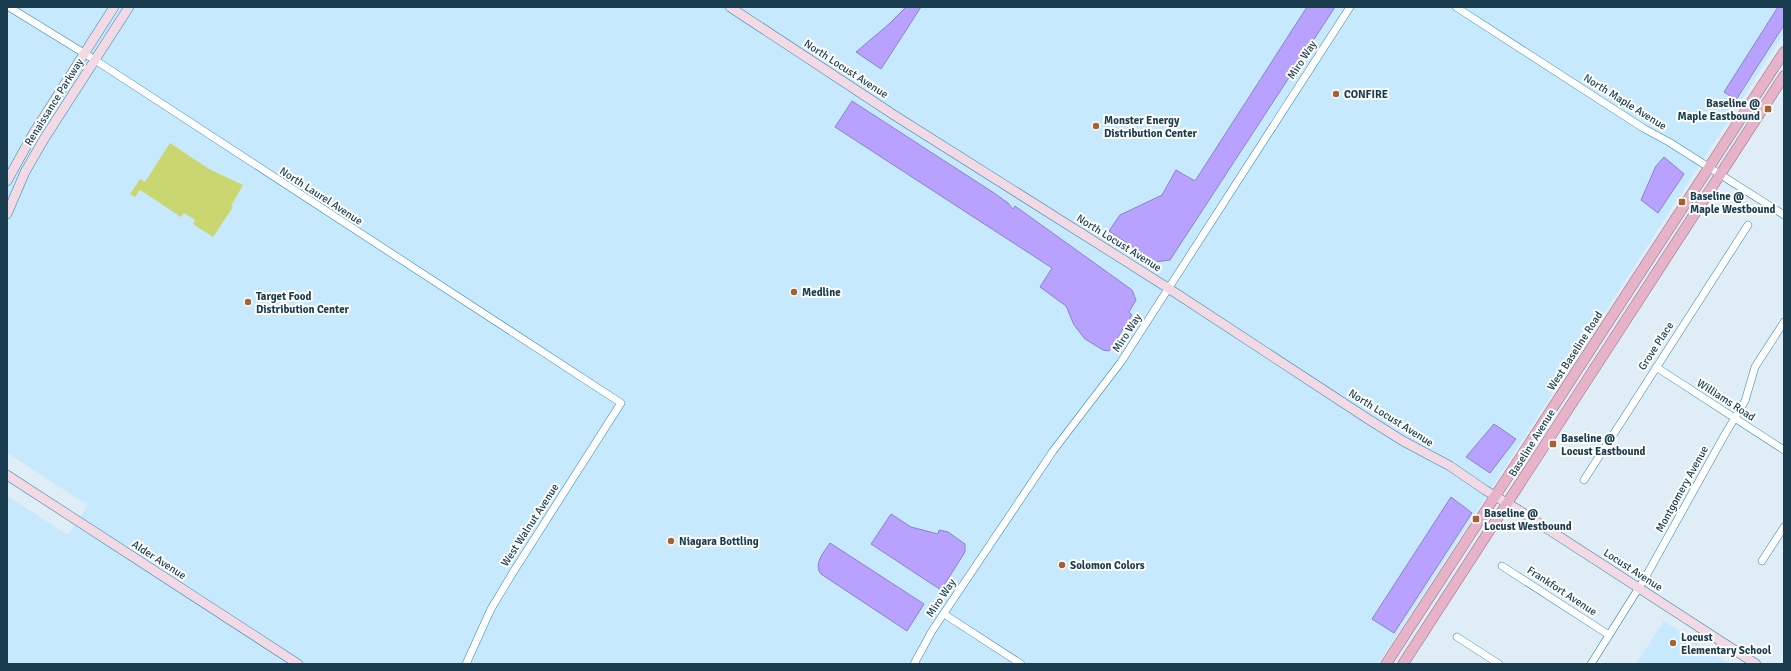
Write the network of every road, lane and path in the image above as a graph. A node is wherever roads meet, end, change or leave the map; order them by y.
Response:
1 (9, 7) edge
2 (114, 7) edge
3 (129, 7) edge
4 (730, 7) edge
5 (1350, 7) edge
6 (1456, 7) edge
7 (1784, 52) edge
8 (84, 54) junction
9 (95, 60) junction
10 (1784, 76) edge
11 (1708, 168) junction
12 (1720, 175) junction
13 (7, 181) edge
14 (7, 214) edge
15 (1784, 215) edge
16 (1748, 225) dead end
17 (1168, 288) junction
18 (1784, 322) edge
19 (1656, 367) junction
20 (621, 403) joint
21 (1734, 419) junction
22 (1784, 450) edge
23 (7, 475) edge
24 (1584, 480) dead end
25 (1496, 496) junction
26 (1508, 504) junction
27 (1784, 527) edge
28 (1762, 561) dead end
29 (1502, 566) dead end
30 (1638, 588) junction
31 (944, 614) junction
32 (1609, 635) junction
33 (1457, 637) dead end
34 (298, 664) edge
35 (466, 664) edge
36 (914, 664) edge
37 (1021, 664) edge
38 (1386, 664) edge
39 (1403, 664) edge
40 (1499, 664) edge
41 (1591, 664) edge
42 (1756, 664) edge

1 - 8 street, North Laurel Avenue
2 - 8 street, Renaissance Parkway
3 - 9 street, Renaissance Parkway
4 - 17 street, North Locust Avenue
5 - 17 street, Miro Way
6 - 11 street, North Maple Avenue
7 - 11 main road, West Baseline Road
8 - 9 street, North Laurel Avenue
8 - 13 street, Renaissance Parkway
9 - 14 street, Renaissance Parkway
9 - 20 street, North Laurel Avenue
10 - 12 main road
11 - 12 street, North Maple Avenue
11 - 25 main road, West Baseline Road
12 - 15 street, North Maple Avenue
12 - 26 main road, Baseline Avenue
16 - 19 street, Grove Place
17 - 25 street, North Locust Avenue
17 - 31 street, Miro Way
18 - 21 street, Montgomery Avenue
19 - 21 street, Williams Road
19 - 24 street, Grove Place
20 - 35 street, West Walnut Avenue
21 - 22 street, Williams Road
21 - 30 street, Montgomery Avenue
23 - 34 street, Alder Avenue
25 - 26 street, Locust Avenue
25 - 38 main road, West Baseline Road
26 - 30 street, Locust Avenue
26 - 39 main road, Baseline Avenue
27 - 28 street
29 - 32 street, Frankfort Avenue
30 - 32 street, Montgomery Avenue
30 - 42 street, Locust Avenue
31 - 36 street, Miro Way
31 - 37 street
32 - 41 street, Montgomery Avenue
33 - 40 street

